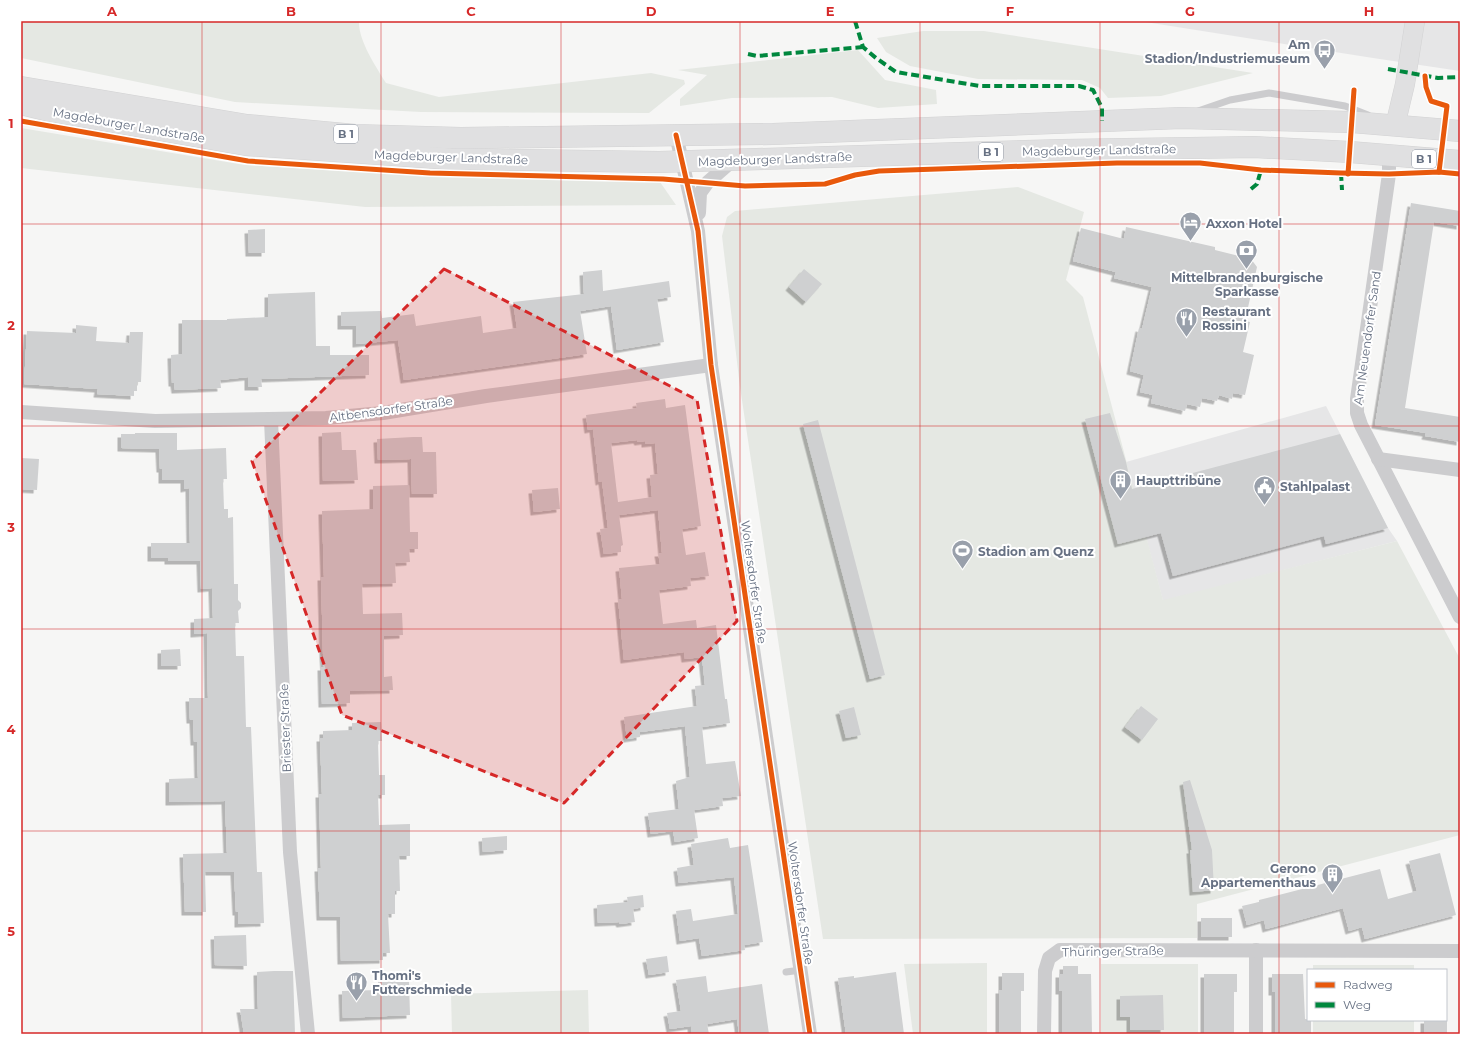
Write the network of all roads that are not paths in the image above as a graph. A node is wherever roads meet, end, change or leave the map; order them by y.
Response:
1 (1415, 21) edge
2 (21, 87) edge
3 (21, 104) edge
4 (1395, 126) junction
5 (1460, 131) edge
6 (676, 135) junction
7 (1389, 156) junction
8 (683, 161) junction
9 (732, 161) junction
10 (1460, 161) edge
11 (698, 231) junction
12 (711, 365) junction
13 (21, 412) edge
14 (271, 420) junction
15 (1378, 459) junction
16 (1460, 470) edge
17 (1460, 617) edge
18 (1256, 950) junction
19 (1460, 950) edge
20 (801, 970) junction
21 (786, 972) dead end
22 (308, 1034) edge
23 (810, 1034) edge
24 (1044, 1034) edge
25 (1256, 1034) edge

1 - 4 street
2 - 6 main road, Magdeburger Landstraße / B 1
3 - 8 main road, Magdeburger Landstraße / B 1
4 - 5 main road, Magdeburger Landstraße / B 1
4 - 6 main road, Magdeburger Landstraße / B 1
4 - 7 main road
6 - 8 street, Woltersdorfer Straße
7 - 9 main road, Magdeburger Landstraße / B 1
7 - 10 main road, Magdeburger Landstraße / B 1
7 - 15 street, Am Neuendorfer Sand
8 - 9 main road, Magdeburger Landstraße / B 1
8 - 11 street, Woltersdorfer Straße
9 - 11 street, Woltersdorfer Straße
11 - 12 street, Woltersdorfer Straße
12 - 14 street, Altbensdorfer Straße
12 - 20 street, Woltersdorfer Straße
13 - 14 street, Altbensdorfer Straße
14 - 22 street, Briester Straße
15 - 16 street
15 - 17 street, Am Neuendorfer Sand
18 - 19 street, Thüringer Straße
18 - 24 street, Thüringer Straße
18 - 25 street
20 - 21 lane
20 - 23 street, Woltersdorfer Straße

